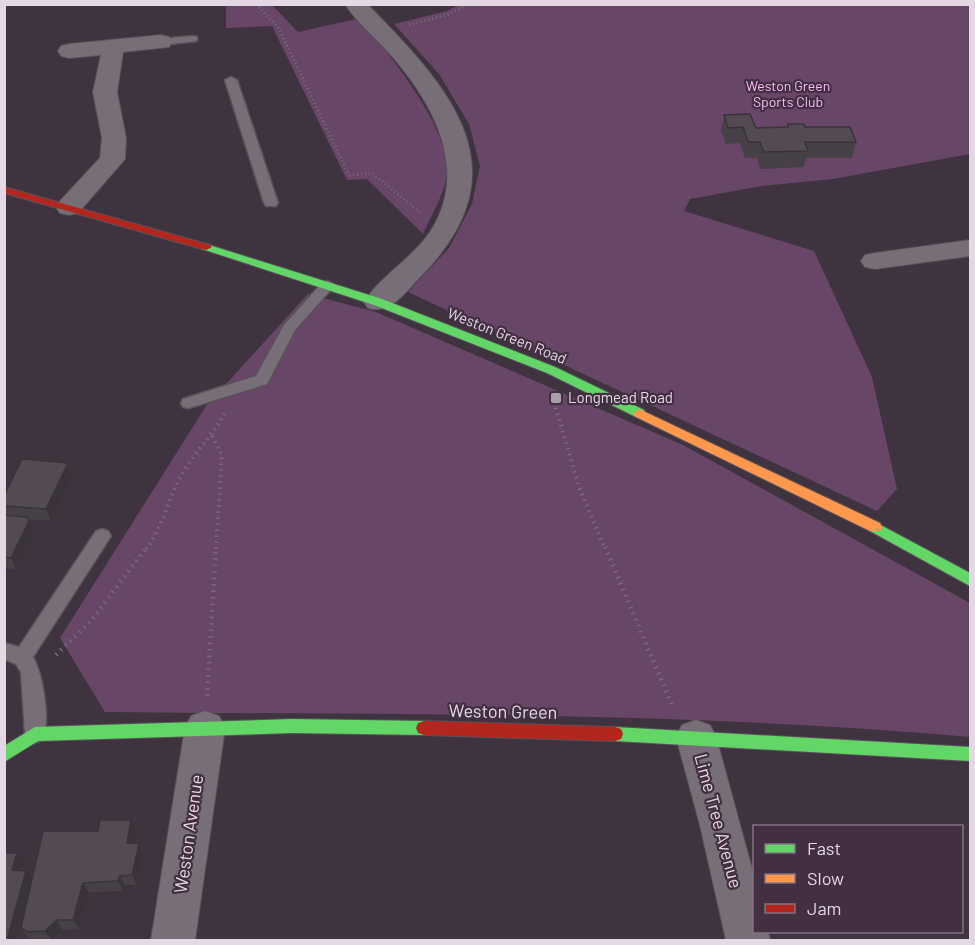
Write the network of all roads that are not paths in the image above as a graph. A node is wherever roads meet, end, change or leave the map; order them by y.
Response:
1 (355, 4) edge
2 (194, 39) dead end
3 (161, 42) joint
4 (113, 48) junction
5 (69, 51) dead end
6 (231, 80) dead end
7 (4, 190) edge
8 (271, 203) dead end
9 (69, 207) junction
10 (970, 248) edge
11 (875, 261) dead end
12 (328, 285) junction
13 (378, 302) junction
14 (189, 403) dead end
15 (102, 536) dead end
16 (970, 580) edge
17 (14, 654) edge
18 (205, 728) junction
19 (35, 734) junction
20 (691, 736) junction
21 (970, 754) edge
22 (4, 755) edge
23 (173, 940) edge
24 (748, 940) edge

1 - 13 street
2 - 3 lane
3 - 4 street
4 - 5 street
4 - 9 street
6 - 8 lane
7 - 9 street, Weston Green Road
9 - 12 street, Weston Green Road
10 - 11 street
12 - 13 street, Weston Green Road
12 - 14 lane
13 - 16 street, Weston Green Road
15 - 17 lane
17 - 19 lane
18 - 19 street, Weston Green
18 - 20 street, Weston Green
18 - 23 street, Weston Avenue
19 - 22 street
20 - 21 street, Weston Green
20 - 24 street, Lime Tree Avenue

